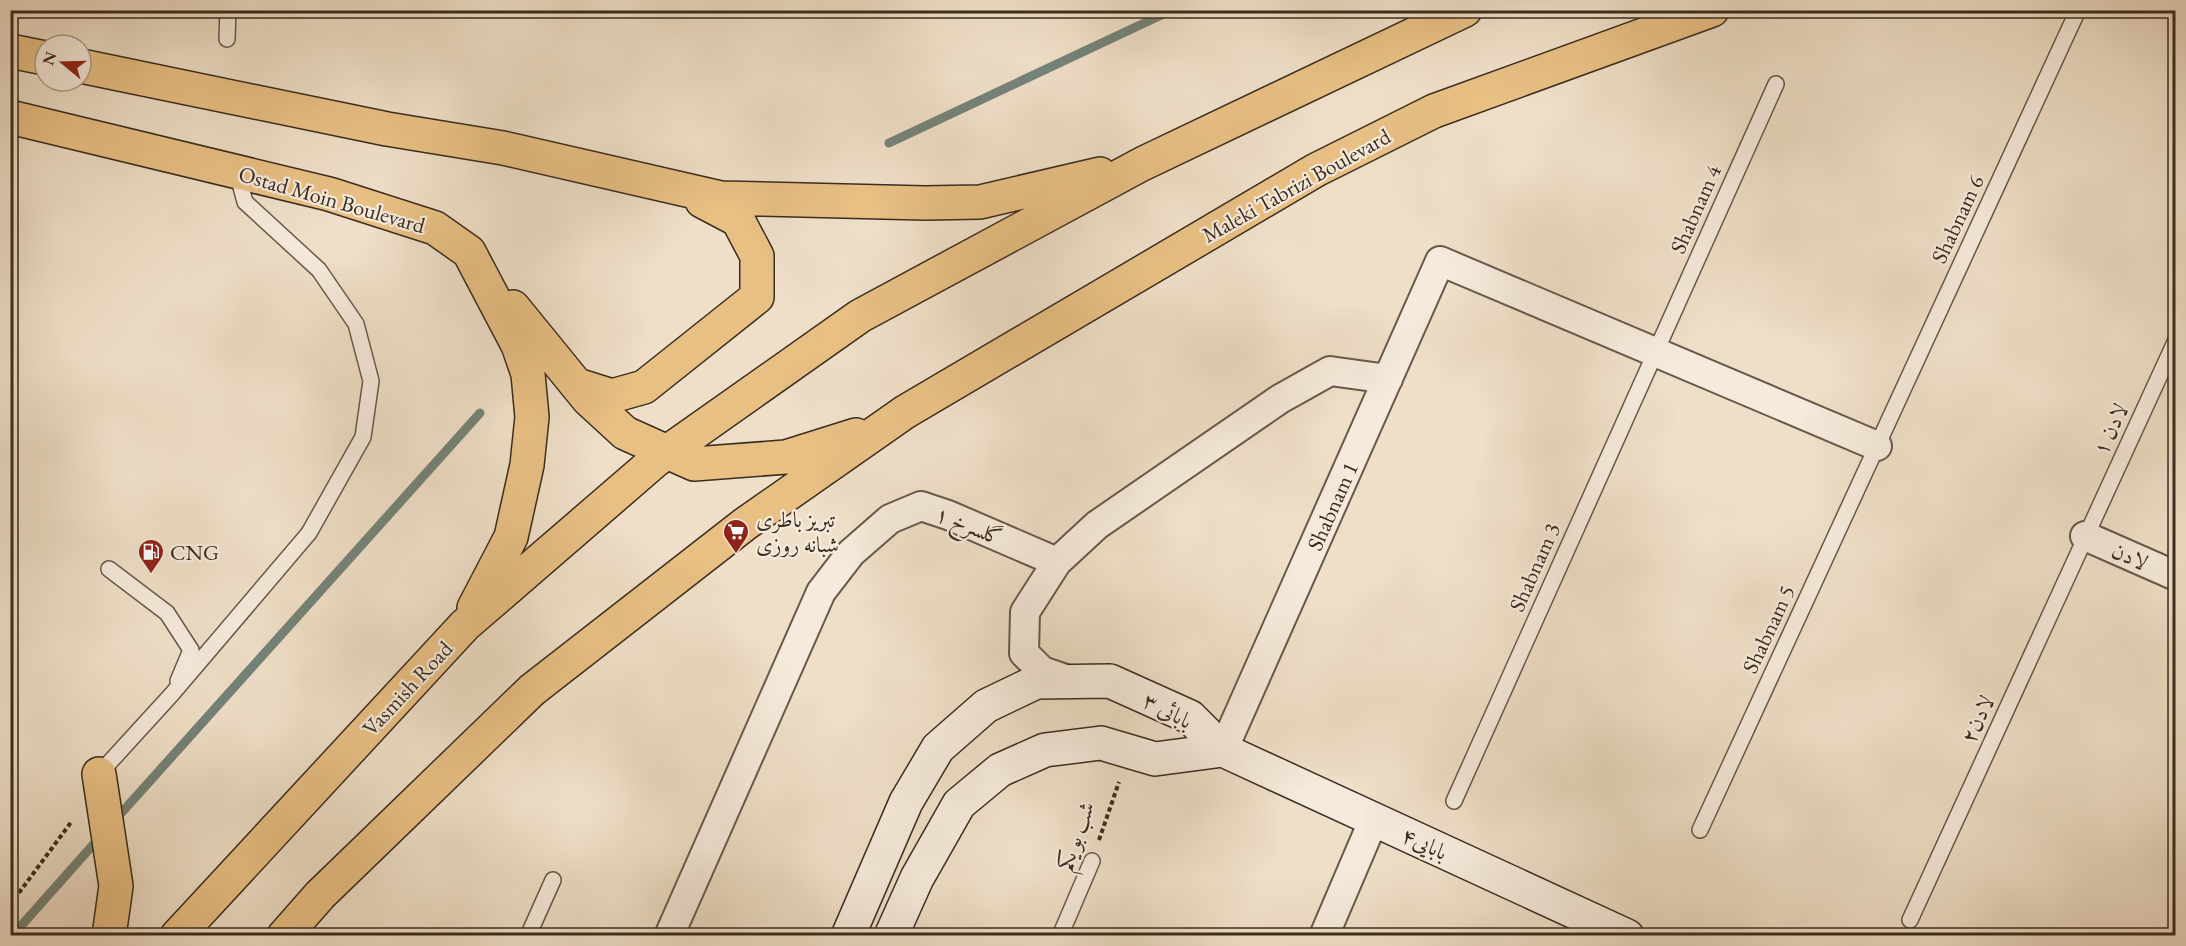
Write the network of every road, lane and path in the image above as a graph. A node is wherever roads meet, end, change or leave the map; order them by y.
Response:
1 (228, 10) edge
2 (1465, 10) edge
3 (1712, 10) edge
4 (2078, 10) edge
5 (227, 39) dead end
6 (10, 51) edge
7 (33, 56) edge
8 (93, 68) edge
9 (1776, 84) dead end
10 (10, 117) edge
11 (1142, 164) junction
12 (237, 172) junction
13 (673, 186) junction
14 (468, 252) junction
15 (2175, 340) edge
16 (1656, 351) junction
17 (1388, 379) junction
18 (577, 386) junction
19 (896, 418) junction
20 (1877, 446) junction
21 (2085, 537) junction
22 (1057, 562) junction
23 (109, 569) dead end
24 (2175, 576) edge
25 (465, 625) junction
26 (1073, 682) junction
27 (172, 694) junction
28 (1223, 750) junction
29 (1129, 752) junction
30 (99, 774) junction
31 (1454, 801) dead end
32 (1374, 819) junction
33 (1700, 830) dead end
34 (1092, 861) joint
35 (553, 880) dead end
36 (10, 905) edge
37 (1910, 920) dead end
38 (109, 936) edge
39 (177, 936) edge
40 (284, 936) edge
41 (528, 936) edge
42 (669, 936) edge
43 (848, 936) edge
44 (891, 936) edge
45 (1060, 936) edge
46 (1324, 936) edge
47 (1627, 936) edge

1 - 5 lane
2 - 11 main road
3 - 19 main road, Maleki Tabrizi Boulevard
4 - 20 lane, Shabnam 6
6 - 7 main road
8 - 13 main road
9 - 16 lane, Shabnam 4
10 - 12 main road, Ostad Moin Boulevard
11 - 13 main road
11 - 25 main road, Vasmish Road
12 - 14 main road, Ostad Moin Boulevard
12 - 27 lane
13 - 18 main road
14 - 18 main road
14 - 25 main road, Ostad Moin Boulevard
15 - 21 lane, لادن ۱
16 - 17 street, Shabnam 1
16 - 20 street
16 - 31 lane, Shabnam 3
17 - 22 street
17 - 28 street, Shabnam 1
18 - 19 main road
19 - 40 main road
20 - 33 lane, Shabnam 5
21 - 24 street, لادن
21 - 37 lane, لادن۲
22 - 26 street
22 - 42 street, گلسرخ ۱
23 - 27 lane
25 - 39 main road, Vasmish Road
26 - 28 main road, بابائی ۳
26 - 43 main road, بابائی ۳
27 - 30 lane
28 - 29 main road, بابائی ۳
28 - 32 main road, بابایی۴
29 - 34 path, شب بو یکم
29 - 44 main road, بابائی ۳
30 - 36 path
30 - 38 main road
32 - 46 street
32 - 47 main road, بابایی۴
34 - 45 lane, شب بو یکم
35 - 41 lane

